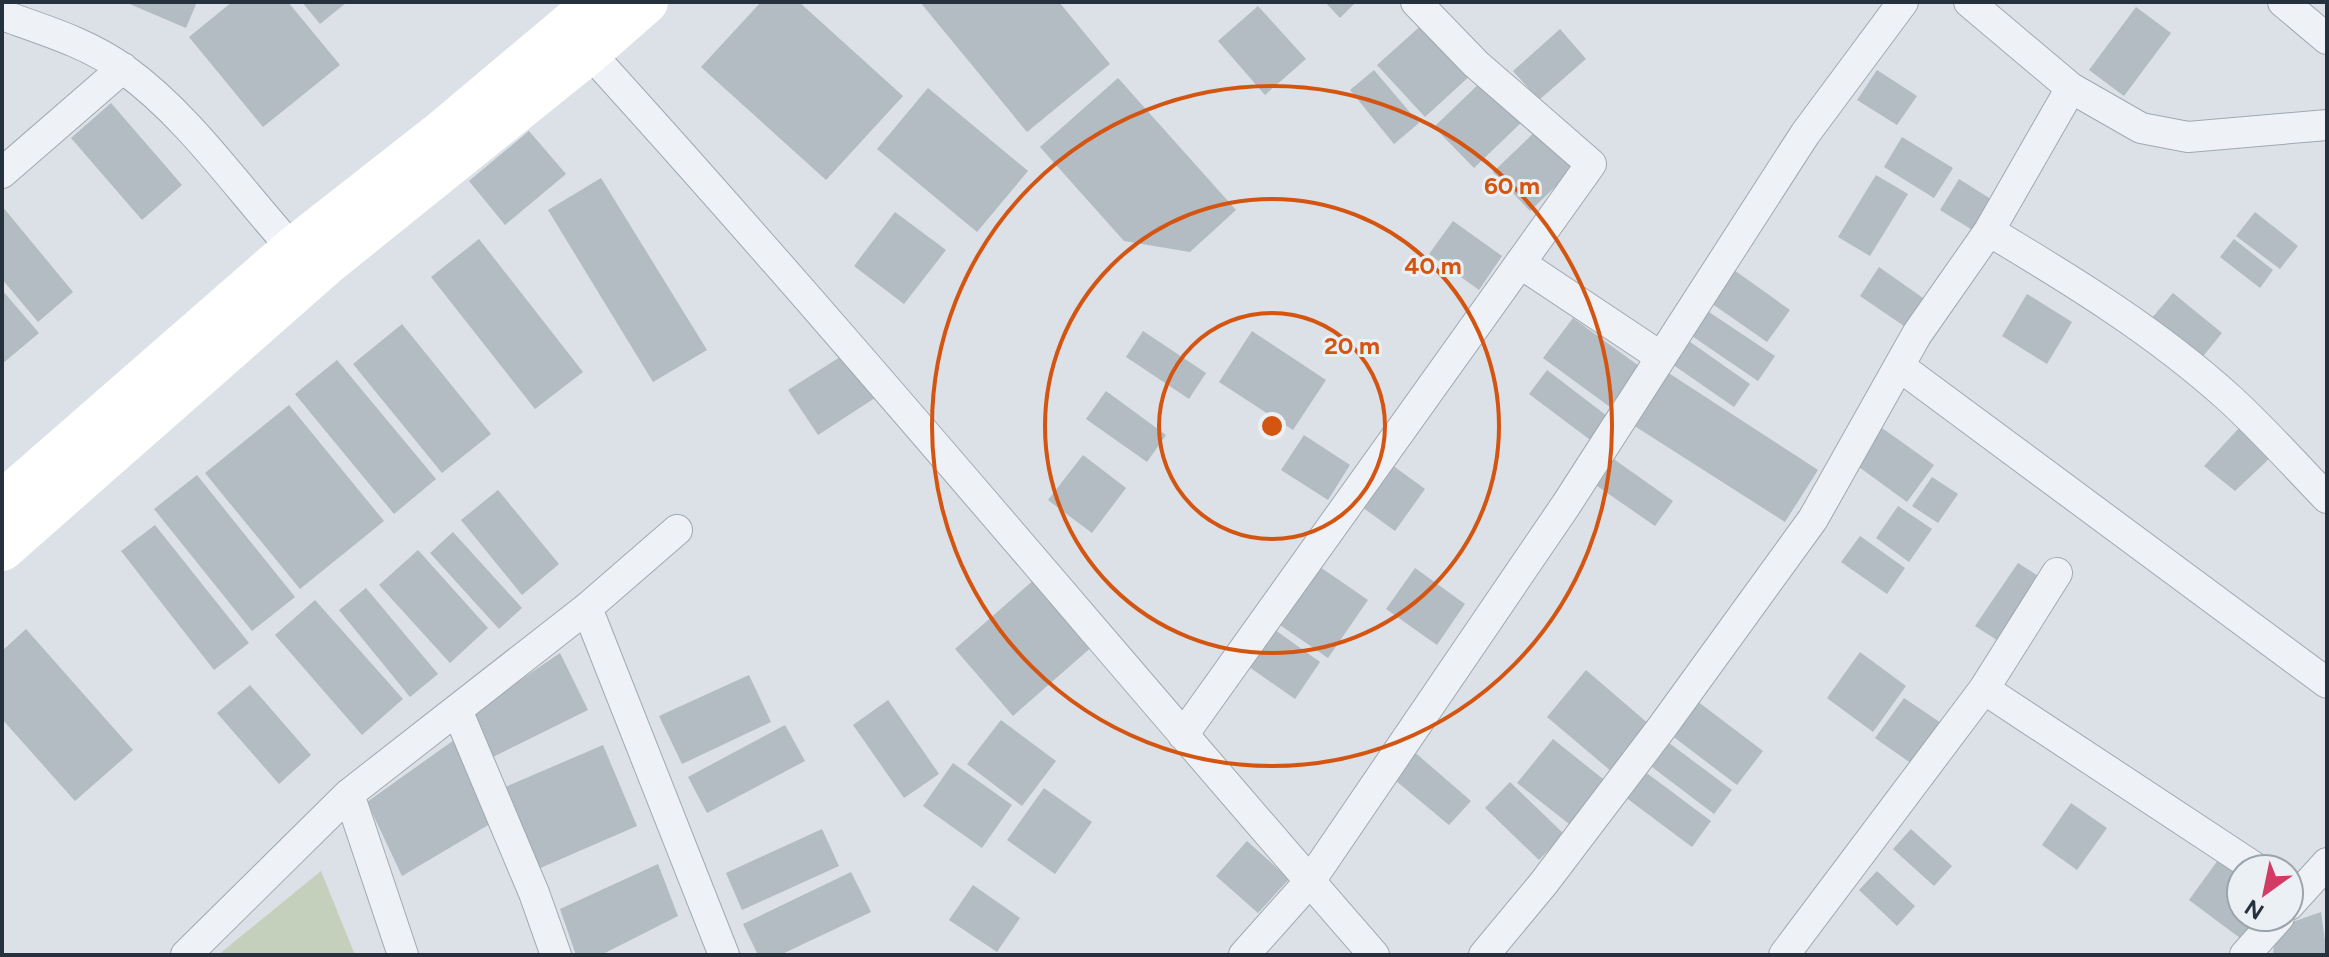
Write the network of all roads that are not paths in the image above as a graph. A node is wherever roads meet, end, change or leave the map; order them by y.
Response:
1 (597, 2) edge
2 (646, 2) edge
3 (1416, 2) edge
4 (1903, 2) edge
5 (1969, 2) edge
6 (2283, 2) edge
7 (2, 15) edge
8 (2327, 39) edge
9 (589, 52) junction
10 (123, 68) junction
11 (2071, 88) junction
12 (2327, 125) edge
13 (2, 173) edge
14 (1989, 231) junction
15 (304, 261) junction
16 (1520, 263) junction
17 (1661, 357) junction
18 (1899, 366) junction
19 (2327, 498) edge
20 (2, 503) edge
21 (677, 530) dead end
22 (2, 549) edge
23 (2057, 573) dead end
24 (587, 608) junction
25 (2327, 683) edge
26 (1984, 689) junction
27 (457, 710) junction
28 (1183, 735) junction
29 (349, 794) junction
30 (2233, 853) edge
31 (2327, 863) edge
32 (1310, 881) junction
33 (2305, 890) edge
34 (2266, 933) edge
35 (186, 955) edge
36 (403, 955) edge
37 (556, 955) edge
38 (724, 955) edge
39 (1244, 955) edge
40 (1374, 955) edge
41 (1484, 955) edge
42 (1784, 955) edge
43 (2245, 955) edge

1 - 15 street
2 - 9 street
3 - 16 street
4 - 17 street
5 - 11 street
6 - 8 street
7 - 10 street
9 - 15 street
9 - 28 street
10 - 13 street
10 - 15 street
11 - 12 street
11 - 14 street
14 - 18 street
14 - 19 street
15 - 20 street
15 - 22 street
16 - 17 street
16 - 28 street
17 - 32 street
18 - 25 street
18 - 41 street
21 - 24 street
23 - 26 street
24 - 27 street
24 - 38 street
26 - 30 street
26 - 42 street
27 - 29 street
27 - 37 street
28 - 32 street
29 - 35 street
29 - 36 street
31 - 33 street
32 - 39 street
32 - 40 street
34 - 43 street

